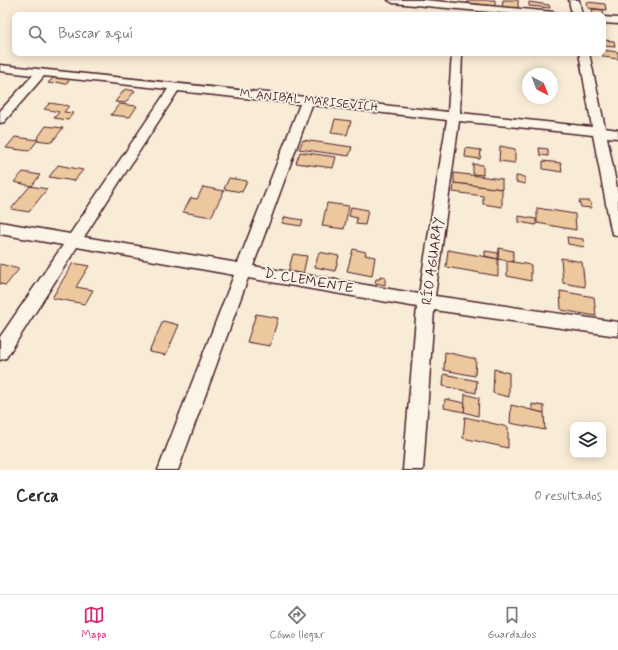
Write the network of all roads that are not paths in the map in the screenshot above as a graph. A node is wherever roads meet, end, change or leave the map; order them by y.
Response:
1 (393, 0) edge
2 (574, 0) edge
3 (459, 7) edge
4 (518, 12) edge
5 (576, 12) edge
6 (606, 20) edge
7 (618, 21) edge
8 (457, 56) edge
9 (585, 56) edge
10 (0, 68) edge
11 (42, 72) junction
12 (175, 87) junction
13 (307, 100) junction
14 (454, 116) junction
15 (0, 119) edge
16 (600, 132) junction
17 (618, 134) edge
18 (0, 228) edge
19 (618, 230) edge
20 (74, 241) junction
21 (243, 270) junction
22 (426, 302) junction
23 (618, 329) edge
24 (0, 352) edge
25 (168, 470) edge
26 (413, 470) edge

1 - 3 street
2 - 5 street
3 - 4 street
6 - 7 street
8 - 14 street, RÍO AGUARAY
9 - 16 street
10 - 11 street, M. ANIBAL MARISEVICH
11 - 12 street, M. ANIBAL MARISEVICH
11 - 15 street
12 - 13 street, M. ANIBAL MARISEVICH
12 - 20 street
13 - 14 street, M. ANIBAL MARISEVICH
13 - 21 street
14 - 16 street, M. ANIBAL MARISEVICH
14 - 22 street, RÍO AGUARAY
16 - 17 street, M. ANIBAL MARISEVICH
16 - 19 street
18 - 20 street, D. CLEMENTE
20 - 21 street, D. CLEMENTE
20 - 24 street
21 - 22 street, D. CLEMENTE
21 - 25 street
22 - 23 street, D. CLEMENTE
22 - 26 street, RÍO AGUARAY

